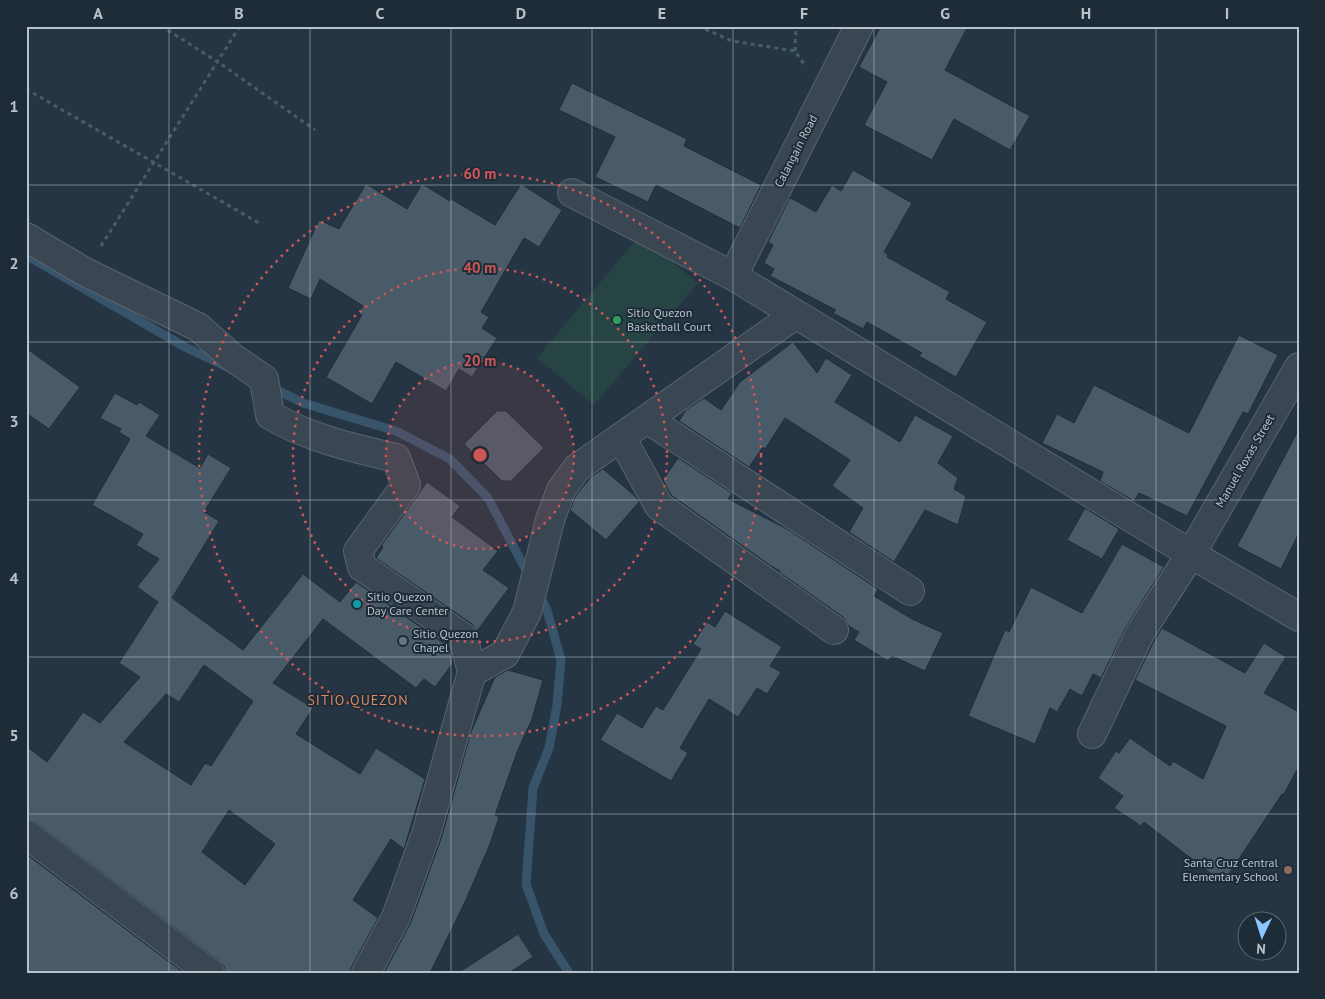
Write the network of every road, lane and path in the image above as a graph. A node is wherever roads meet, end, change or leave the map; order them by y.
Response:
1 (161, 26) edge
2 (240, 26) edge
3 (698, 26) edge
4 (796, 26) edge
5 (859, 26) edge
6 (796, 51) junction
7 (218, 62) junction
8 (26, 89) edge
9 (824, 94) junction
10 (315, 130) dead end
11 (153, 162) junction
12 (572, 193) dead end
13 (259, 223) dead end
14 (26, 237) edge
15 (85, 272) junction
16 (733, 276) junction
17 (795, 315) junction
18 (1299, 368) edge
19 (647, 419) junction
20 (621, 437) junction
21 (1191, 554) junction
22 (910, 591) dead end
23 (1299, 618) edge
24 (834, 630) dead end
25 (472, 672) junction
26 (1092, 734) dead end
27 (26, 834) edge
28 (210, 973) edge
29 (366, 973) edge

1 - 7 path
2 - 7 path
3 - 6 path
4 - 6 path
5 - 9 street, Calangain Road
6 - 9 path
7 - 10 path
7 - 11 path
8 - 11 path
9 - 16 street, Calangain Road
11 - 13 path
11 - 15 path
12 - 16 street
14 - 15 street
15 - 25 street
16 - 17 street
17 - 19 street
17 - 21 street
18 - 21 street, Manuel Roxas Street
19 - 20 street
19 - 22 street
20 - 24 street
20 - 25 street
21 - 23 street
21 - 26 street, Manuel Roxas Street
25 - 29 street
27 - 28 street

